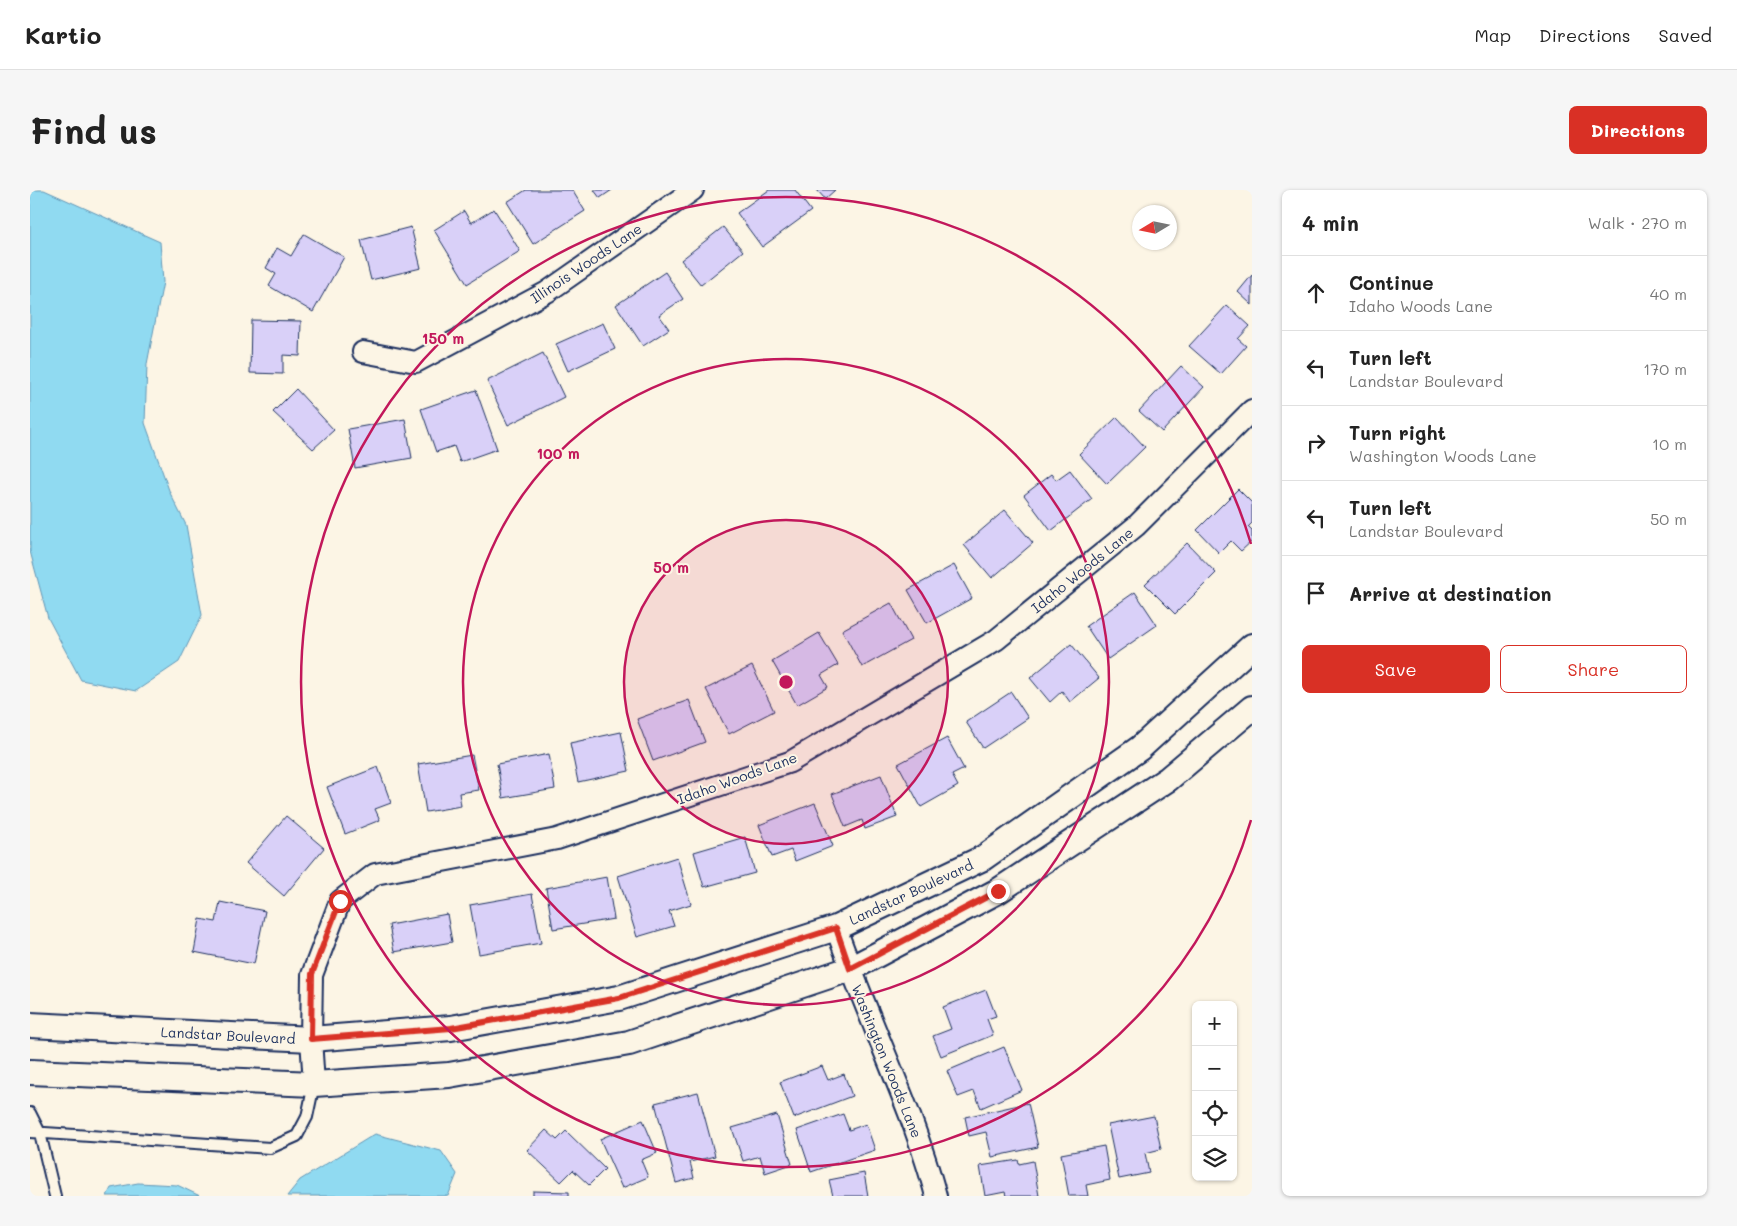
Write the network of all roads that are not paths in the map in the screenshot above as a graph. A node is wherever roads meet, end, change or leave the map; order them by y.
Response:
1 (693, 190) edge
2 (363, 352) dead end
3 (1252, 410) edge
4 (1252, 646) edge
5 (1252, 708) edge
6 (836, 928) junction
7 (850, 969) junction
8 (30, 1026) edge
9 (311, 1039) junction
10 (30, 1072) edge
11 (314, 1084) junction
12 (30, 1113) edge
13 (35, 1132) edge
14 (55, 1196) edge
15 (936, 1196) edge

1 - 2 street, Illinois Woods Lane
3 - 9 street, Idaho Woods Lane
4 - 6 street, Landstar Boulevard
5 - 7 street
6 - 7 street, Washington Woods Lane
6 - 9 street, Landstar Boulevard
7 - 11 street
7 - 15 street, Washington Woods Lane
8 - 9 street, Landstar Boulevard
9 - 11 street, Idaho Woods Lane
10 - 11 street
11 - 13 lane
12 - 13 lane
13 - 14 lane

